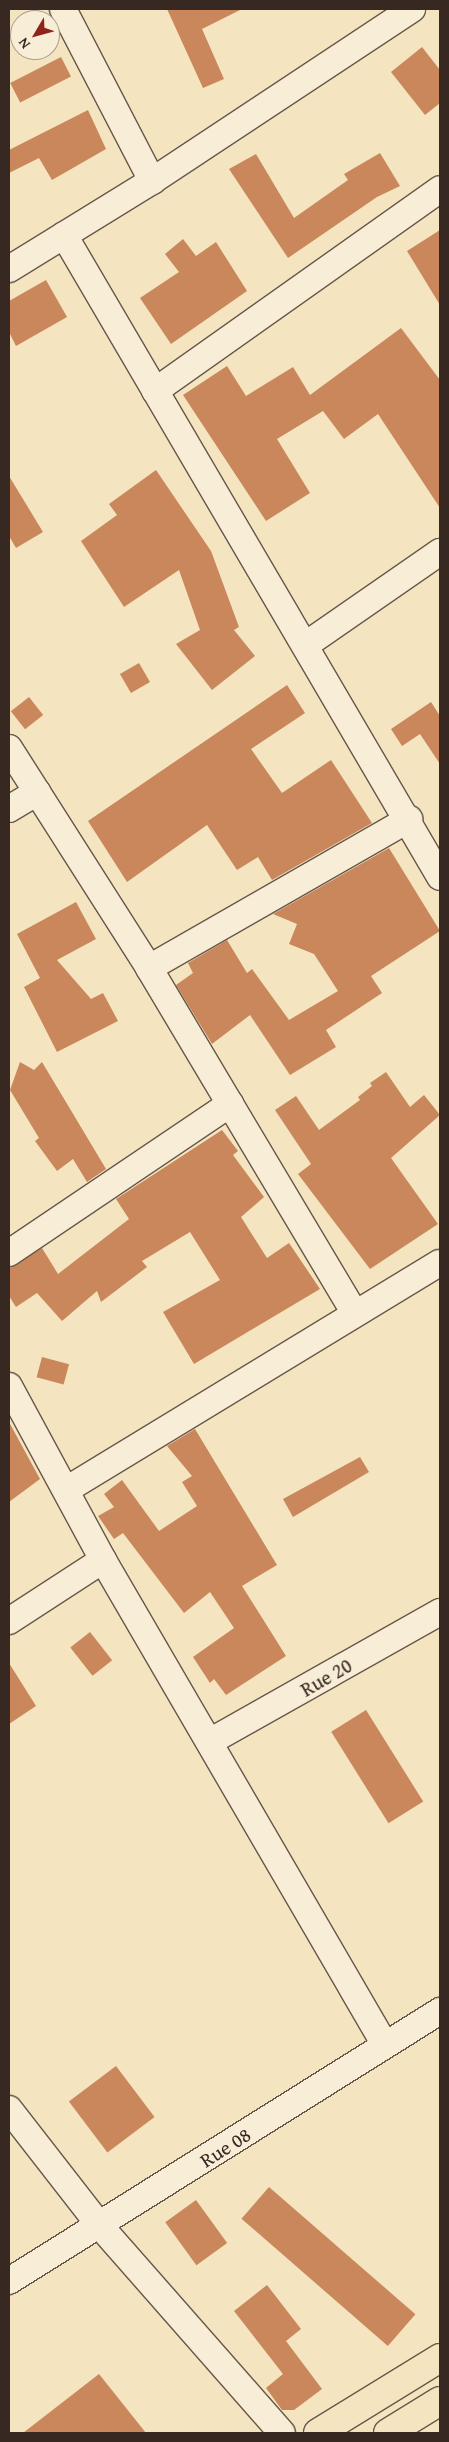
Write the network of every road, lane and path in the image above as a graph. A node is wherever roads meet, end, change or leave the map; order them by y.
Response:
1 (64, 9) edge
2 (406, 10) edge
3 (152, 182) junction
4 (440, 189) edge
5 (64, 235) junction
6 (9, 269) edge
7 (155, 391) junction
8 (440, 552) edge
9 (307, 644) junction
10 (9, 748) edge
11 (36, 792) junction
12 (9, 810) edge
13 (408, 819) junction
14 (440, 877) edge
15 (149, 968) junction
16 (230, 1104) junction
17 (9, 1253) edge
18 (440, 1263) edge
19 (355, 1313) junction
20 (9, 1386) edge
21 (66, 1490) junction
22 (103, 1560) junction
23 (440, 1612) edge
24 (9, 1621) edge
25 (211, 1742) junction
26 (440, 2011) edge
27 (385, 2045) junction
28 (9, 2109) edge
29 (101, 2227) junction
30 (9, 2281) edge
31 (440, 2358) edge
32 (440, 2401) edge
33 (282, 2433) edge
34 (318, 2433) edge
35 (388, 2433) edge

1 - 3 street
2 - 3 street
3 - 5 street
4 - 7 street
5 - 6 street
5 - 7 street
7 - 9 street
8 - 9 street
9 - 13 street
10 - 11 street
11 - 12 street
11 - 15 street
13 - 14 street
13 - 15 street
15 - 16 street
16 - 17 street
16 - 19 street
18 - 19 street
19 - 21 street
20 - 21 street
21 - 22 street
22 - 24 street
22 - 25 street
23 - 25 street, Rue 20
25 - 27 street
26 - 27 street, Rue 08
27 - 29 street, Rue 08
28 - 29 street
29 - 30 street, Rue 08
29 - 33 street
31 - 34 main road
32 - 35 main road

